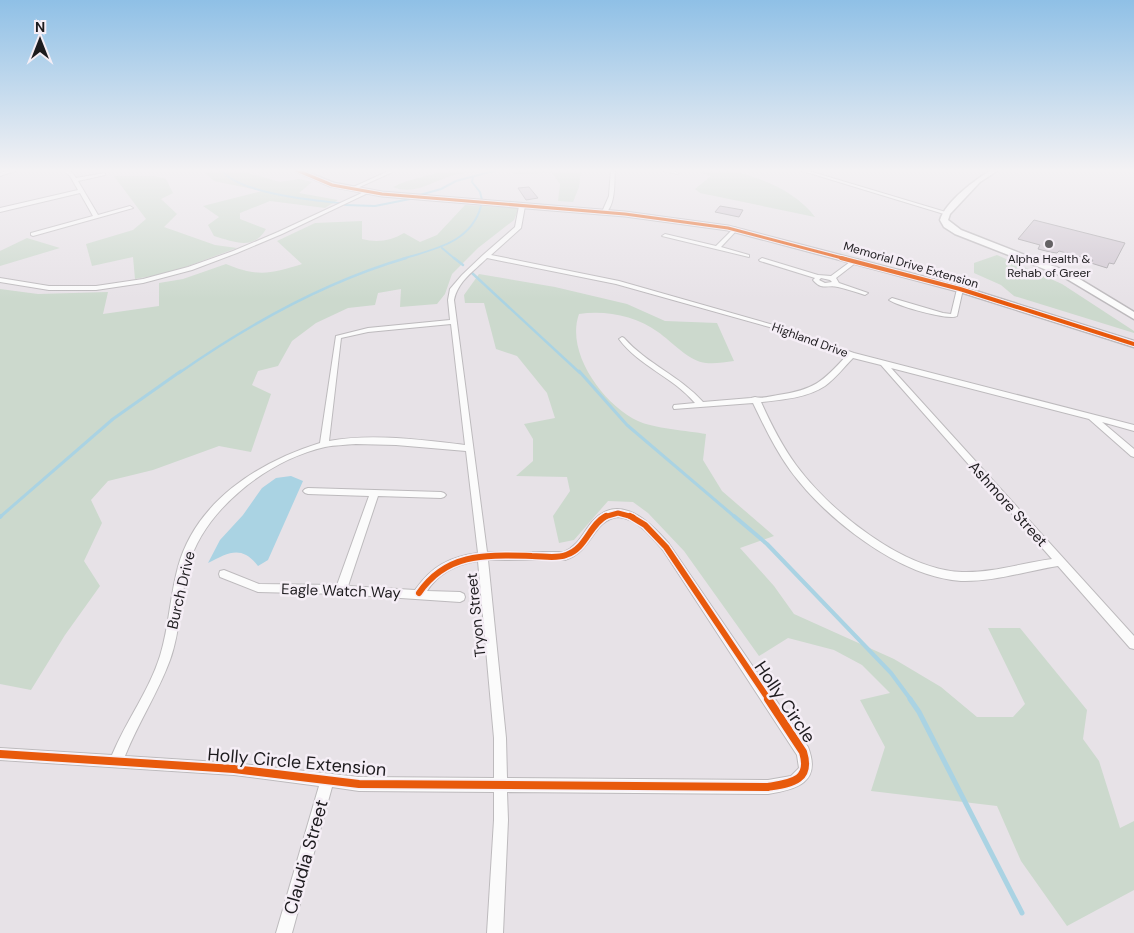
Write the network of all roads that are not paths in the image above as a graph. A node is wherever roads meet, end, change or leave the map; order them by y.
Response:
1 (94, 213) edge
2 (113, 213) edge
3 (323, 213) edge
4 (521, 213) edge
5 (610, 213) edge
6 (946, 213) edge
7 (96, 217) junction
8 (734, 229) junction
9 (32, 234) dead end
10 (665, 236) dead end
11 (717, 248) junction
12 (484, 256) junction
13 (747, 256) dead end
14 (762, 260) dead end
15 (856, 260) junction
16 (0, 280) edge
17 (834, 281) junction
18 (960, 289) junction
19 (865, 293) dead end
20 (892, 300) dead end
21 (1134, 316) edge
22 (453, 322) junction
23 (622, 339) dead end
24 (1134, 344) edge
25 (851, 355) junction
26 (883, 363) junction
27 (755, 399) junction
28 (700, 404) junction
29 (677, 407) dead end
30 (1091, 417) junction
31 (1134, 428) edge
32 (324, 445) junction
33 (470, 449) junction
34 (1134, 454) edge
35 (308, 491) dead end
36 (375, 493) junction
37 (441, 495) dead end
38 (483, 557) junction
39 (1060, 562) junction
40 (224, 574) dead end
41 (341, 590) junction
42 (420, 593) junction
43 (460, 597) dead end
44 (1134, 644) edge
45 (0, 754) edge
46 (116, 761) junction
47 (327, 780) junction
48 (501, 786) junction
49 (284, 933) edge
50 (495, 933) edge

1 - 7 street
2 - 7 street
3 - 16 street
4 - 12 street, Tryon Street
5 - 8 street, Memorial Drive Extension
6 - 21 street
7 - 9 street
8 - 11 street
8 - 15 street, Memorial Drive Extension
10 - 11 street
11 - 13 street
12 - 22 street, Tryon Street
12 - 25 street, Highland Drive
14 - 17 street
15 - 17 street
15 - 18 street, Memorial Drive Extension
17 - 19 street
18 - 20 street
18 - 24 street, Memorial Drive Extension
22 - 32 street
22 - 33 street, Tryon Street
23 - 28 street
25 - 26 street, Highland Drive
25 - 27 street
26 - 30 street, Highland Drive
26 - 39 street, Ashmore Street
27 - 28 street
27 - 39 street
28 - 29 street
30 - 31 street, Highland Drive
30 - 34 street
32 - 33 street, Burch Drive
32 - 46 street, Burch Drive
33 - 38 street, Tryon Street
35 - 36 street
36 - 37 street
36 - 41 street
38 - 42 street
38 - 48 street, Tryon Street
38 - 48 street, Holly Circle
39 - 44 street, Ashmore Street
40 - 41 street, Eagle Watch Way
41 - 42 street, Eagle Watch Way
42 - 43 street, Eagle Watch Way
45 - 46 street, Holly Circle Extension
46 - 47 street, Holly Circle Extension
47 - 48 street, Holly Circle Extension
47 - 49 street, Claudia Street
48 - 50 street, Tryon Street

